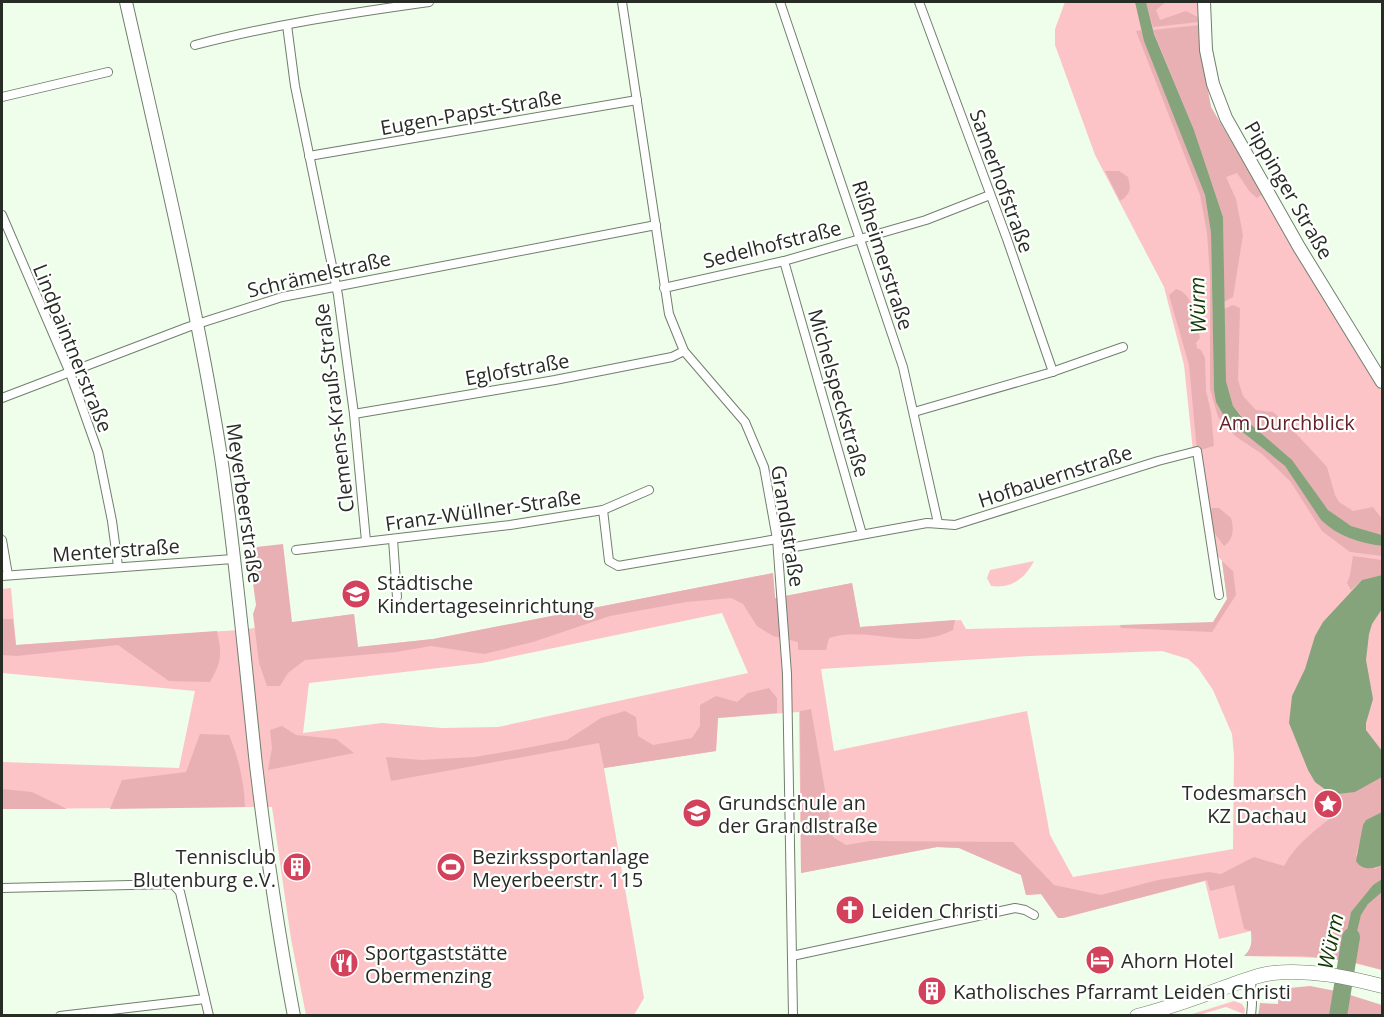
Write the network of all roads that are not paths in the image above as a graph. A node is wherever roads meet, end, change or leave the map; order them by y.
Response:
1 (126, 2) edge
2 (429, 2) edge
3 (622, 2) edge
4 (780, 2) edge
5 (919, 2) edge
6 (1204, 2) edge
7 (287, 25) junction
8 (195, 45) dead end
9 (108, 72) dead end
10 (2, 97) edge
11 (637, 100) junction
12 (309, 156) junction
13 (990, 195) junction
14 (2, 215) edge
15 (656, 225) junction
16 (861, 238) junction
17 (12, 242) junction
18 (2, 247) edge
19 (784, 261) junction
20 (336, 285) junction
21 (664, 288) junction
22 (196, 324) junction
23 (1123, 347) dead end
24 (684, 351) junction
25 (1053, 372) junction
26 (70, 373) junction
27 (1383, 382) edge
28 (2, 398) edge
29 (914, 412) junction
30 (354, 414) junction
31 (649, 490) dead end
32 (603, 510) junction
33 (938, 523) junction
34 (862, 534) junction
35 (393, 539) junction
36 (777, 539) junction
37 (2, 540) edge
38 (366, 542) junction
39 (296, 550) dead end
40 (778, 550) junction
41 (233, 559) junction
42 (118, 566) junction
43 (5, 575) edge
44 (1219, 595) dead end
45 (397, 597) dead end
46 (2, 888) edge
47 (1035, 915) dead end
48 (792, 956) junction
49 (1251, 978) junction
50 (1383, 986) edge
51 (205, 999) junction
52 (60, 1016) edge
53 (209, 1016) edge
54 (294, 1016) edge
55 (793, 1016) edge
56 (1137, 1016) edge
57 (1251, 1016) edge

1 - 22 street, Meyerbeerstraße
2 - 7 street
3 - 11 street, Grandlstraße
4 - 16 street, Rißheimerstraße
5 - 13 street, Samerhofstraße
6 - 27 street, Pippinger Straße
7 - 8 street
7 - 12 street, Clemens-Krauß-Straße
9 - 10 street
11 - 12 street, Eugen-Papst-Straße
11 - 15 street, Grandlstraße
12 - 20 street, Clemens-Krauß-Straße
13 - 16 street, Sedelhofstraße
13 - 25 street, Samerhofstraße
14 - 17 street, Lindpaintnerstraße
15 - 20 street, Schrämelstraße
15 - 21 street, Grandlstraße
16 - 19 street, Sedelhofstraße
16 - 29 street, Rißheimerstraße
17 - 18 street
17 - 26 street, Lindpaintnerstraße
19 - 21 street, Sedelhofstraße
19 - 34 street, Michelspeckstraße
20 - 22 street, Schrämelstraße
20 - 30 street, Clemens-Krauß-Straße
21 - 24 street, Grandlstraße
22 - 26 street, Schrämelstraße
22 - 41 street, Meyerbeerstraße
23 - 25 street
24 - 30 street, Eglofstraße
24 - 36 street, Grandlstraße
25 - 29 street
26 - 28 street, Schrämelstraße
26 - 42 street, Lindpaintnerstraße
29 - 33 street, Rißheimerstraße
30 - 38 street, Clemens-Krauß-Straße
31 - 32 street, Franz-Wüllner-Straße
32 - 35 street, Franz-Wüllner-Straße
32 - 36 street, Franz-Wüllner-Straße
33 - 34 street, Hofbauernstraße
33 - 44 street, Hofbauernstraße
34 - 40 street, Hofbauernstraße
35 - 38 street, Franz-Wüllner-Straße
35 - 45 street
36 - 40 street, Grandlstraße
37 - 43 street
38 - 39 street, Franz-Wüllner-Straße
40 - 48 street, Grandlstraße
41 - 42 street, Menterstraße
41 - 54 street, Meyerbeerstraße
42 - 43 street, Menterstraße
46 - 51 street
47 - 48 street
48 - 55 street, Grandlstraße
49 - 50 main road
49 - 56 main road
49 - 57 street
51 - 52 street
51 - 53 street

